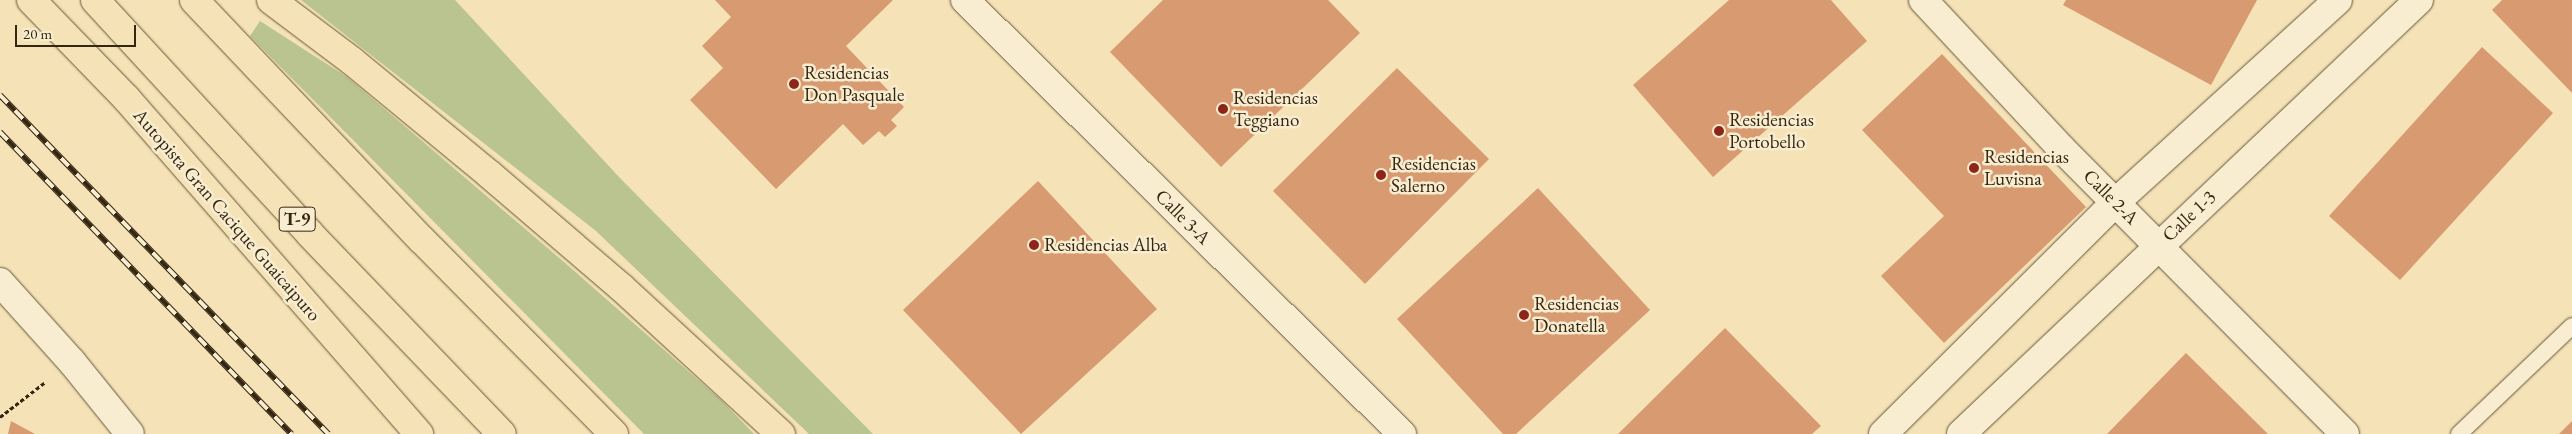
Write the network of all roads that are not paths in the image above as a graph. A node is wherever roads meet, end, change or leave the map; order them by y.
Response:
1 (30, 0) edge
2 (95, 0) edge
3 (194, 0) edge
4 (271, 0) edge
5 (965, 0) edge
6 (1923, 0) edge
7 (2338, 0) edge
8 (2420, 0) edge
9 (2116, 202) junction
10 (2158, 245) junction
11 (0, 282) edge
12 (2572, 326) edge
13 (130, 434) edge
14 (419, 434) edge
15 (502, 434) edge
16 (614, 434) edge
17 (781, 434) edge
18 (1402, 434) edge
19 (1883, 434) edge
20 (1961, 434) edge
21 (2345, 434) edge
22 (2459, 434) edge

1 - 14 highway, Autopista Gran Cacique Guaicaipuro / T-9
2 - 15 highway, T-9
3 - 16 highway
4 - 17 highway
5 - 18 street, Calle 3-A
6 - 9 street, Calle 2-A
7 - 9 street
8 - 10 street, Calle 1-3
9 - 10 street, Calle 2-A
9 - 19 street
10 - 20 street, Calle 1-3
10 - 21 street, Calle 2-A
11 - 13 street
12 - 22 lane

